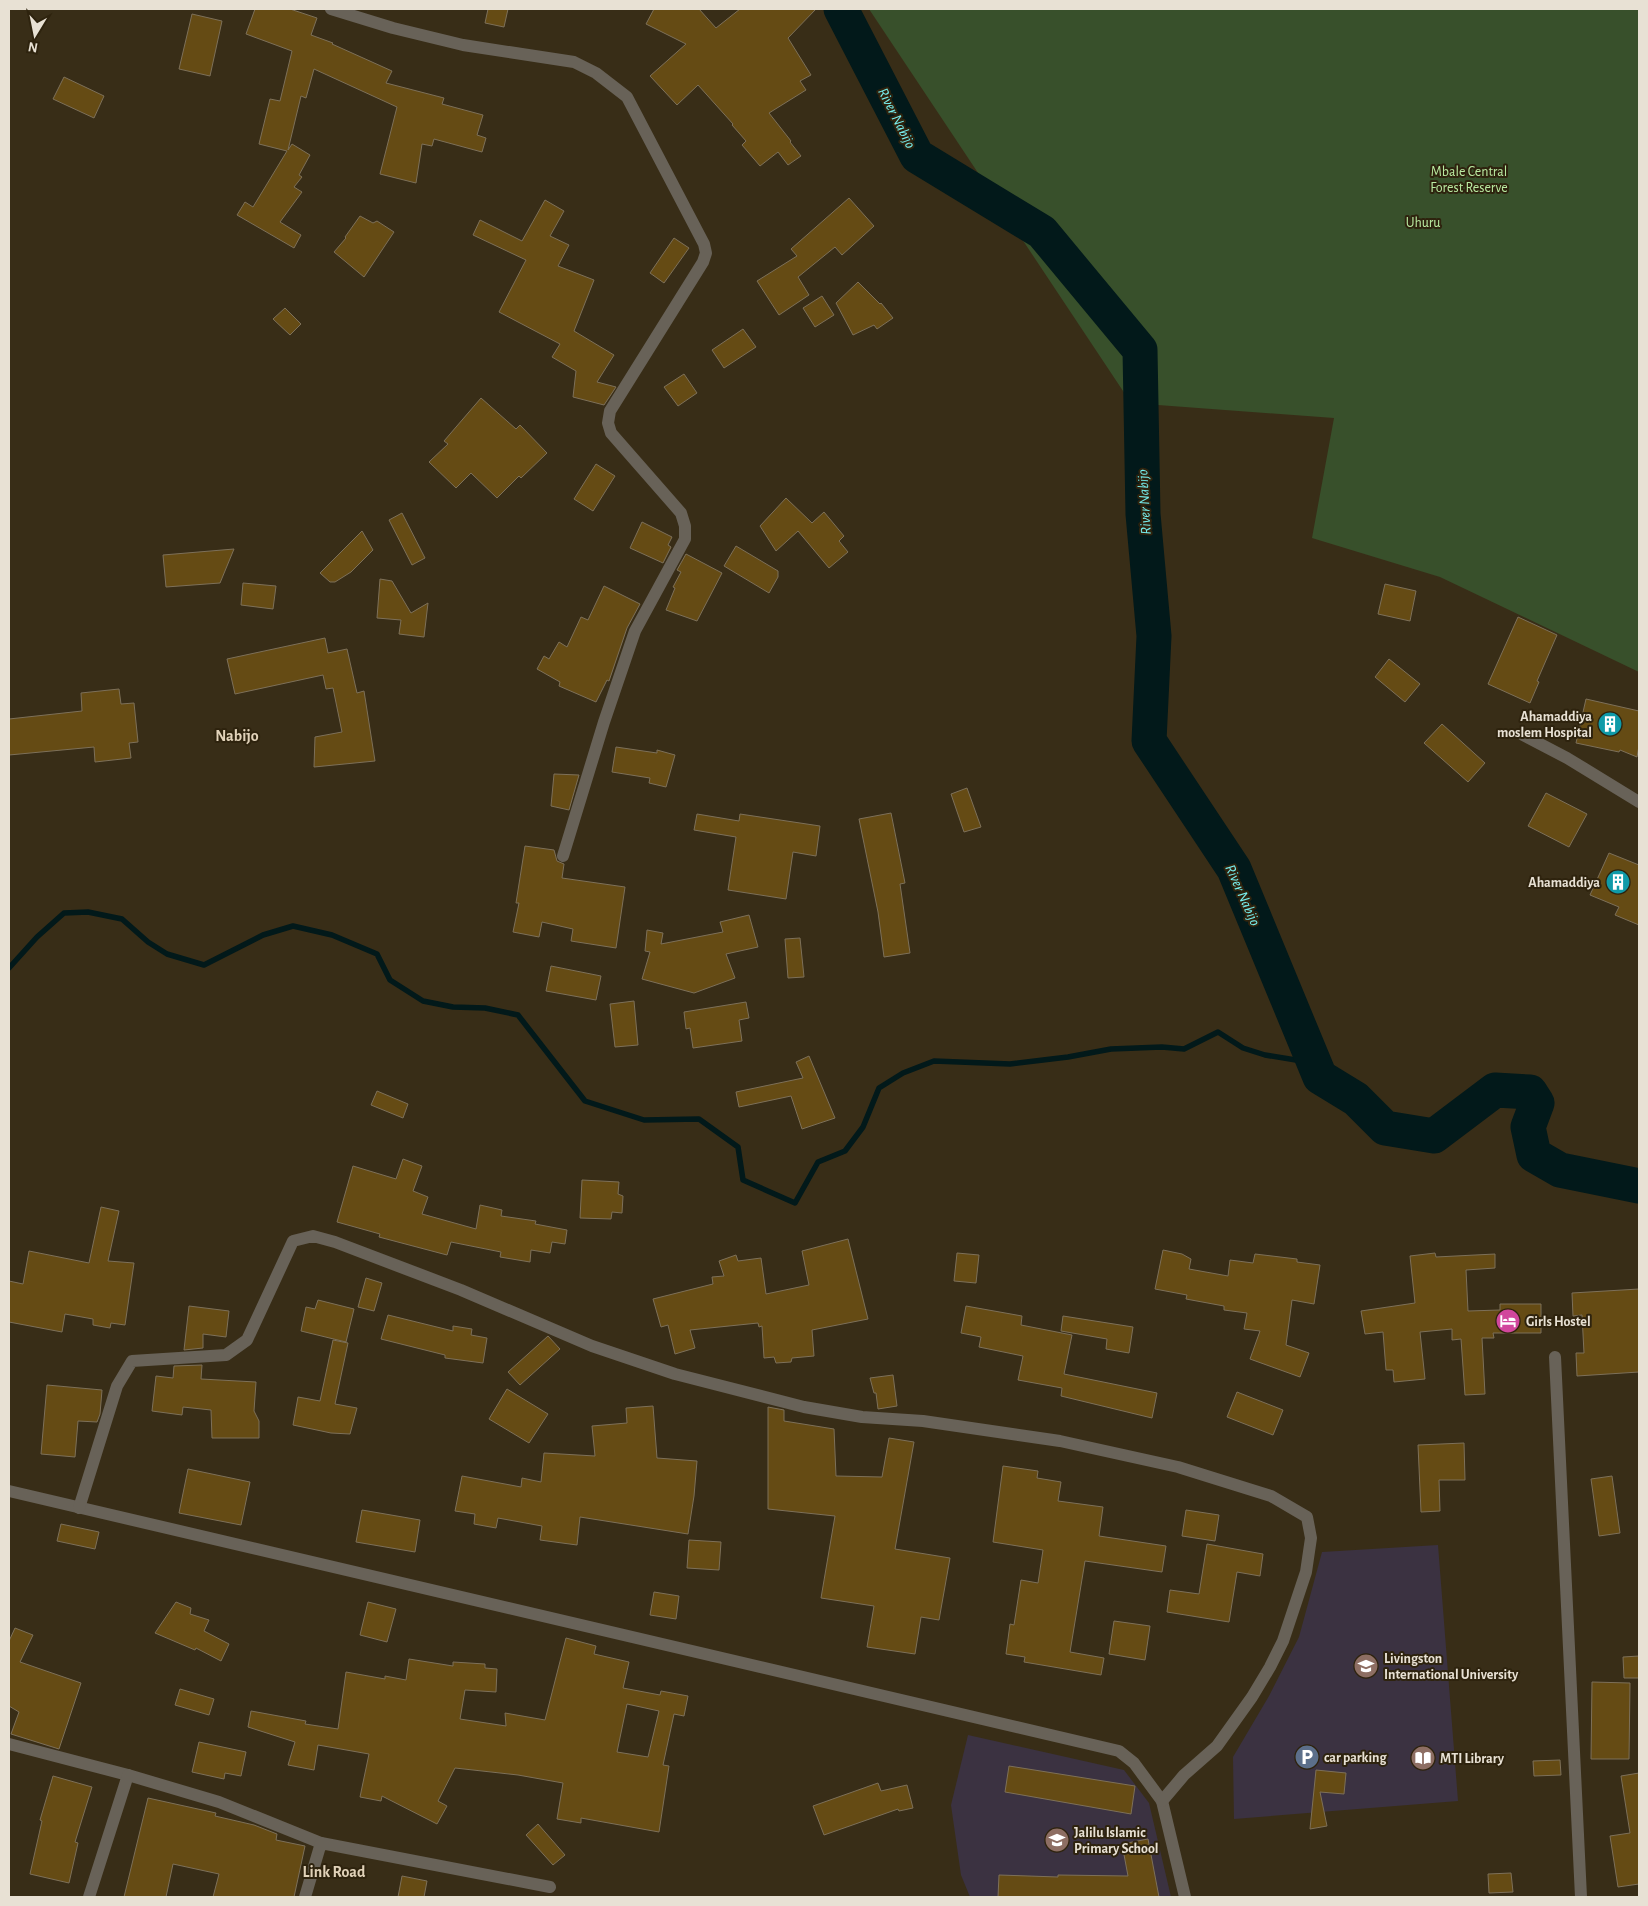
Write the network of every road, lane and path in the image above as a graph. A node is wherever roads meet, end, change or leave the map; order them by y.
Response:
1 (331, 9) edge
2 (1523, 735) dead end
3 (1639, 802) edge
4 (563, 856) dead end
5 (1555, 1357) dead end
6 (9, 1491) edge
7 (80, 1508) junction
8 (9, 1744) edge
9 (128, 1775) junction
10 (1162, 1801) junction
11 (321, 1842) junction
12 (550, 1886) dead end
13 (89, 1897) edge
14 (305, 1897) edge
15 (1185, 1897) edge
16 (1581, 1897) edge

1 - 4 street
2 - 3 street
5 - 16 street
6 - 7 street
7 - 10 street
7 - 10 street
8 - 9 street
9 - 11 street
9 - 13 street
10 - 15 street
11 - 12 street
11 - 14 street

